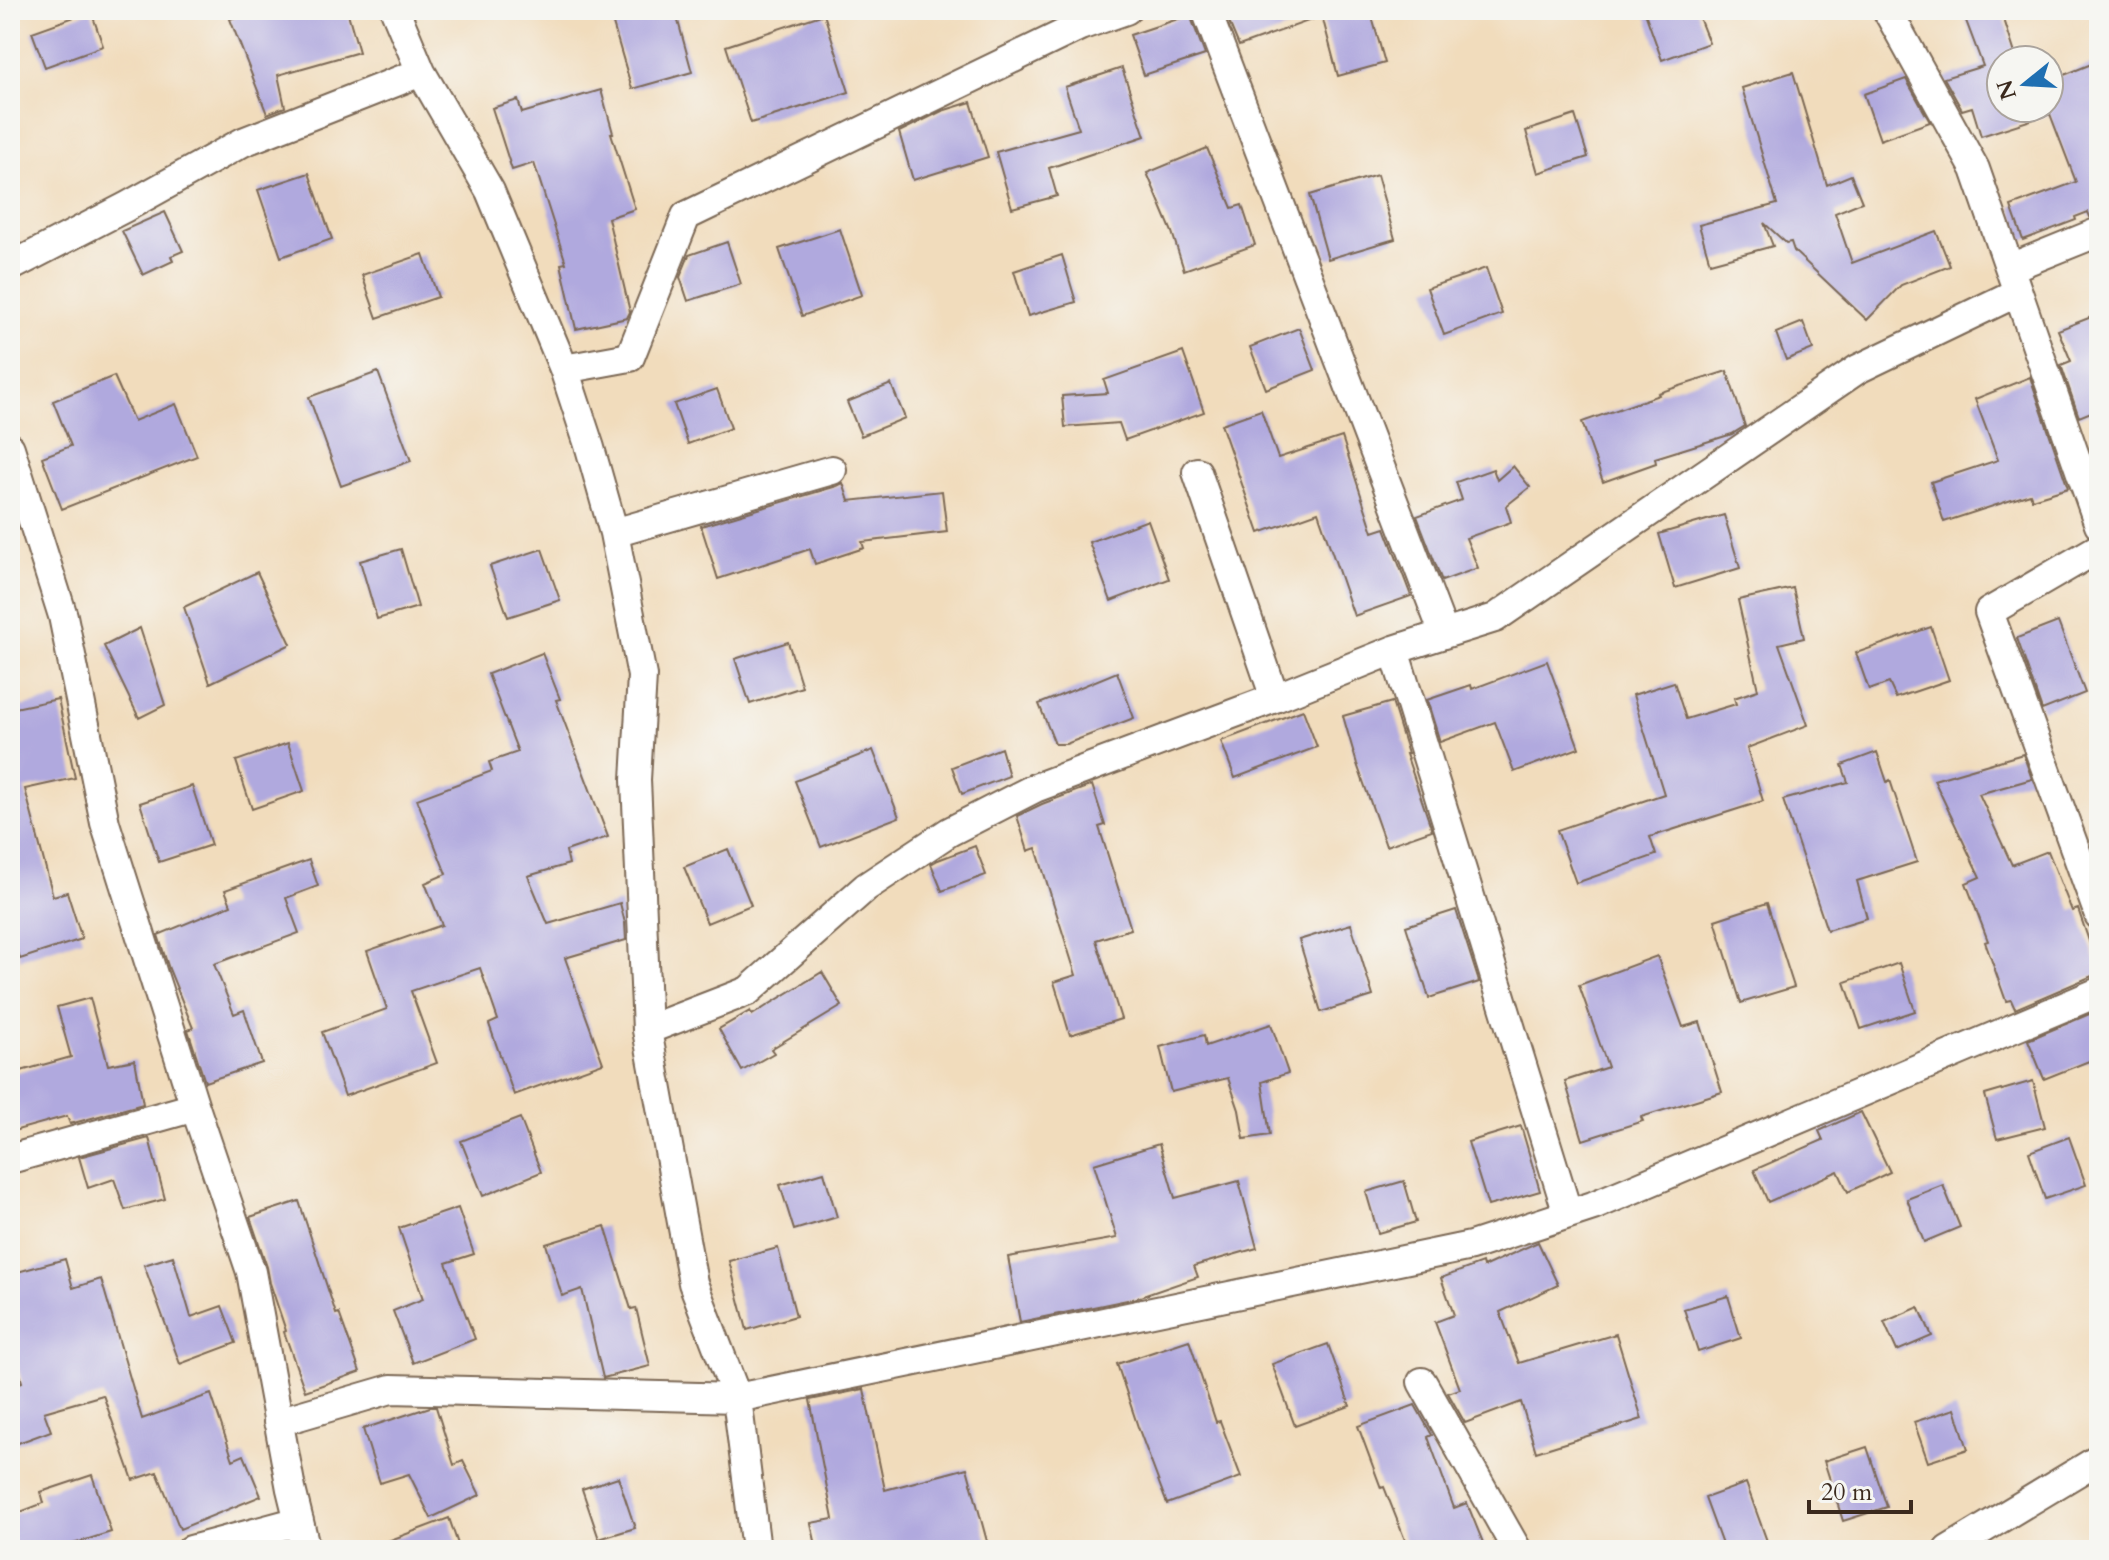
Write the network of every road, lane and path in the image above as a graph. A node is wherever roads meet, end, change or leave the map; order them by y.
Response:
1 (395, 10) edge
2 (1126, 10) edge
3 (1206, 10) edge
4 (1887, 10) edge
5 (421, 72) junction
6 (2099, 232) edge
7 (10, 267) edge
8 (2014, 280) junction
9 (564, 369) junction
10 (10, 448) edge
11 (832, 470) dead end
12 (1197, 472) dead end
13 (2099, 525) edge
14 (614, 533) junction
15 (2099, 548) edge
16 (1444, 634) junction
17 (1394, 650) junction
18 (1275, 698) junction
19 (2099, 915) edge
20 (2099, 992) edge
21 (647, 1030) junction
22 (195, 1107) junction
23 (10, 1159) edge
24 (1568, 1214) junction
25 (1422, 1382) dead end
26 (737, 1398) junction
27 (278, 1422) junction
28 (2099, 1459) edge
29 (299, 1521) junction
30 (191, 1550) edge
31 (306, 1550) edge
32 (756, 1550) edge
33 (1517, 1550) edge
34 (1948, 1550) edge

1 - 5 street
2 - 9 street
3 - 16 street
4 - 8 street
5 - 7 street
5 - 9 street
6 - 8 street
8 - 13 street
8 - 16 street
9 - 14 street
10 - 22 street
11 - 14 street
12 - 18 street
14 - 21 street
15 - 19 street
16 - 17 street
17 - 18 street
17 - 24 street
18 - 21 street
20 - 24 street
21 - 26 street
22 - 23 street
22 - 27 street
24 - 26 street
25 - 33 street
26 - 27 street
26 - 32 street
27 - 29 street
28 - 34 street
29 - 30 street
29 - 31 street

